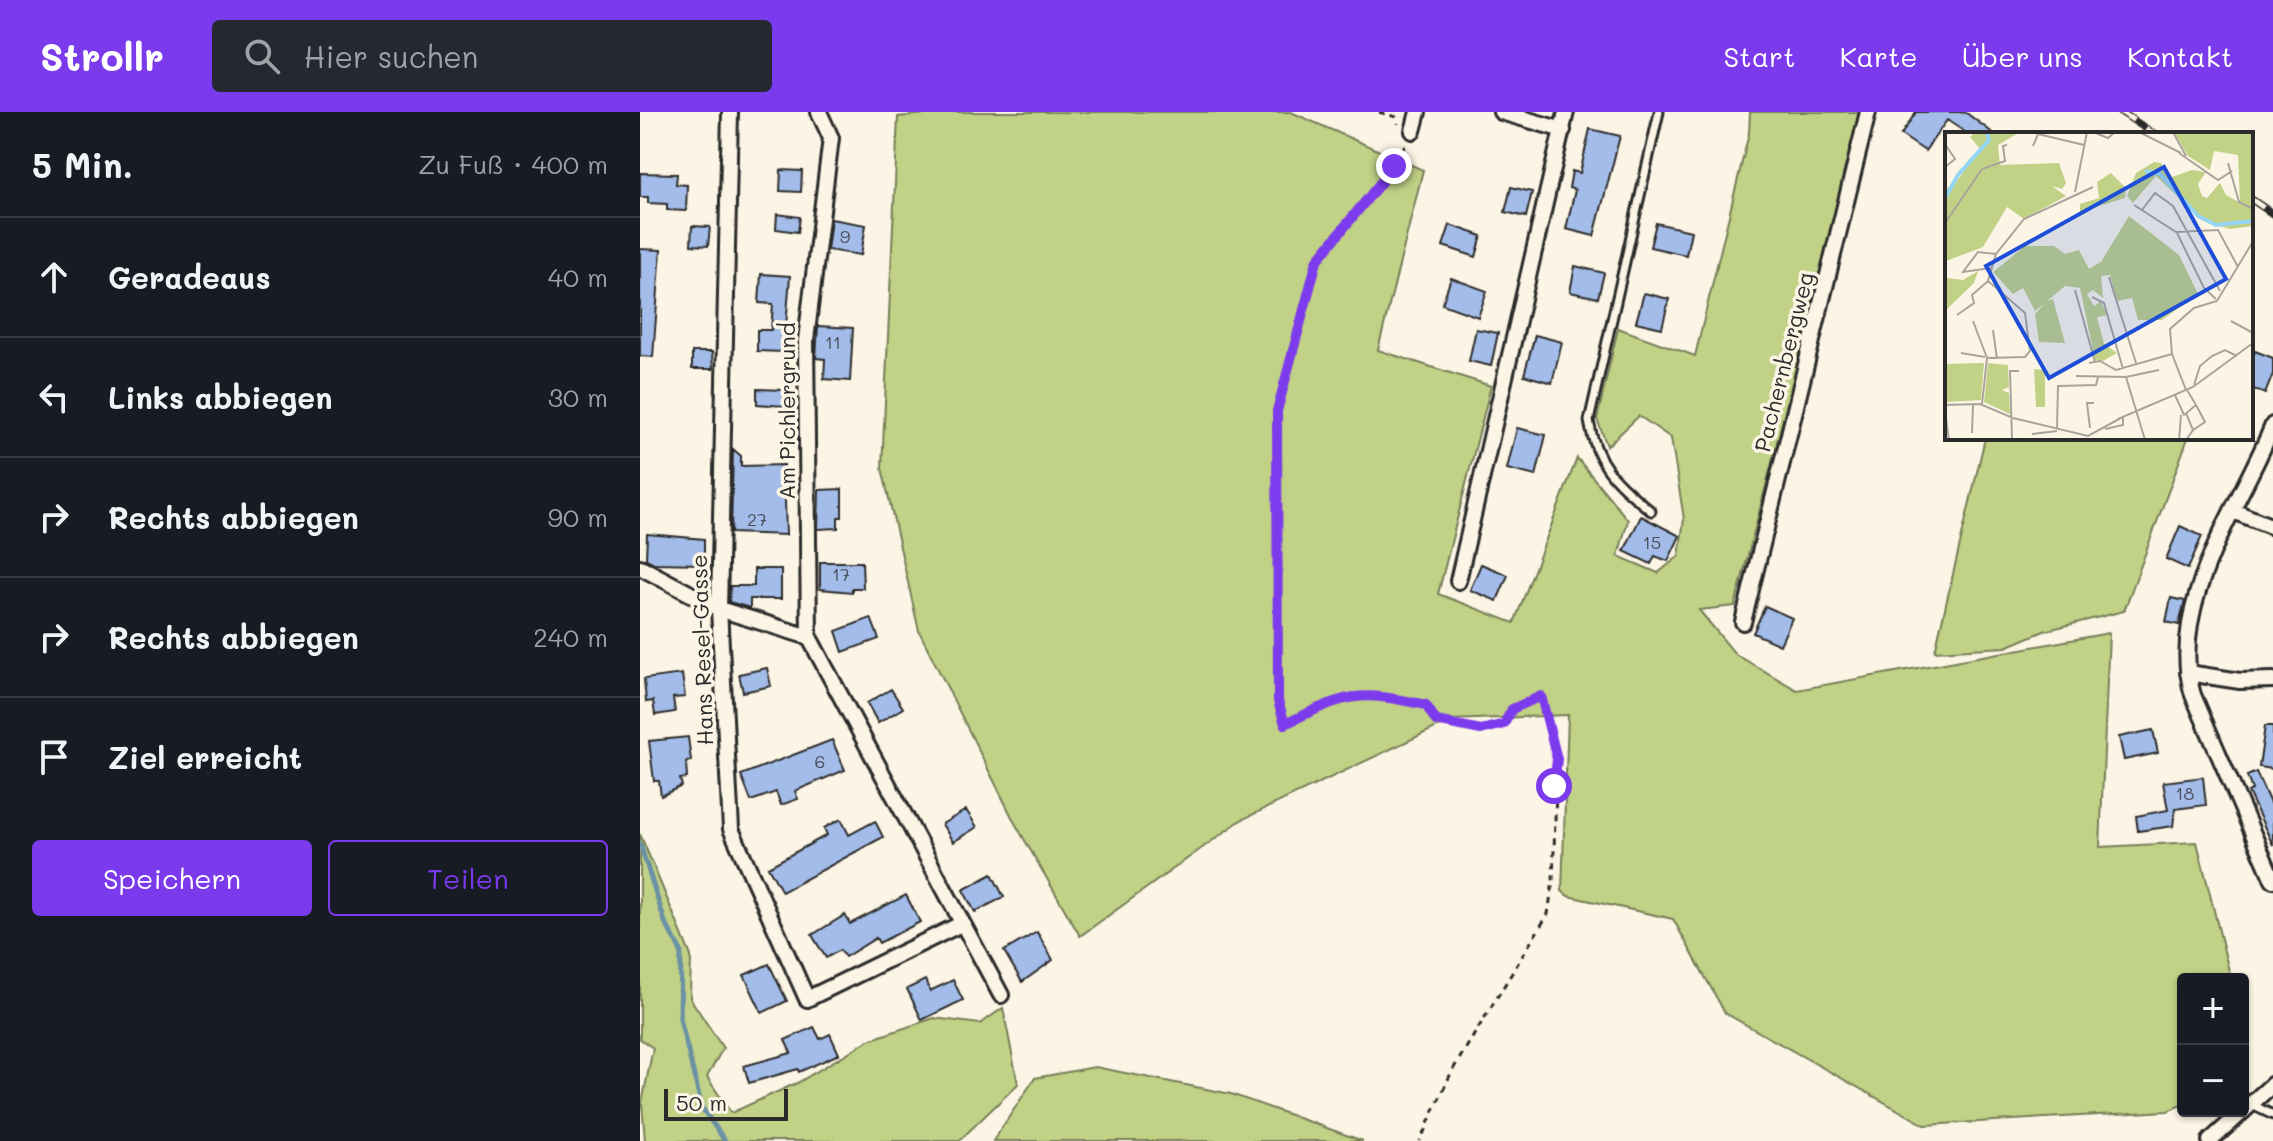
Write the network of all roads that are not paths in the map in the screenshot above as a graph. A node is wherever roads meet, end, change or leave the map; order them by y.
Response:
1 (730, 112) edge
2 (819, 112) edge
3 (1418, 112) edge
4 (1501, 112) edge
5 (1566, 112) edge
6 (1659, 112) edge
7 (1868, 112) edge
8 (1406, 128) road end
9 (1563, 130) junction
10 (2273, 425) edge
11 (1651, 511) dead end
12 (2233, 511) junction
13 (2273, 527) edge
14 (640, 567) edge
15 (1458, 581) dead end
16 (719, 609) junction
17 (1743, 622) dead end
18 (809, 637) junction
19 (2188, 673) junction
20 (2273, 680) edge
21 (2273, 880) edge
22 (961, 924) junction
23 (1001, 995) dead end
24 (2273, 1084) edge
25 (2252, 1105) junction
26 (2273, 1115) edge
27 (2210, 1141) edge

1 - 16 street, Hans Resel-Gasse
2 - 18 street, Am Pichlergrund
3 - 8 street
4 - 9 street
5 - 9 street
6 - 11 lane
7 - 17 street, Pachernbergweg
9 - 15 street
10 - 12 street
12 - 13 street
12 - 19 street
14 - 16 street
16 - 18 street
16 - 22 street, Hans Resel-Gasse
18 - 22 street, Am Pichlergrund
19 - 20 street
19 - 21 street
22 - 23 street, Am Pichlergrund
24 - 25 street
25 - 26 lane
25 - 27 street

